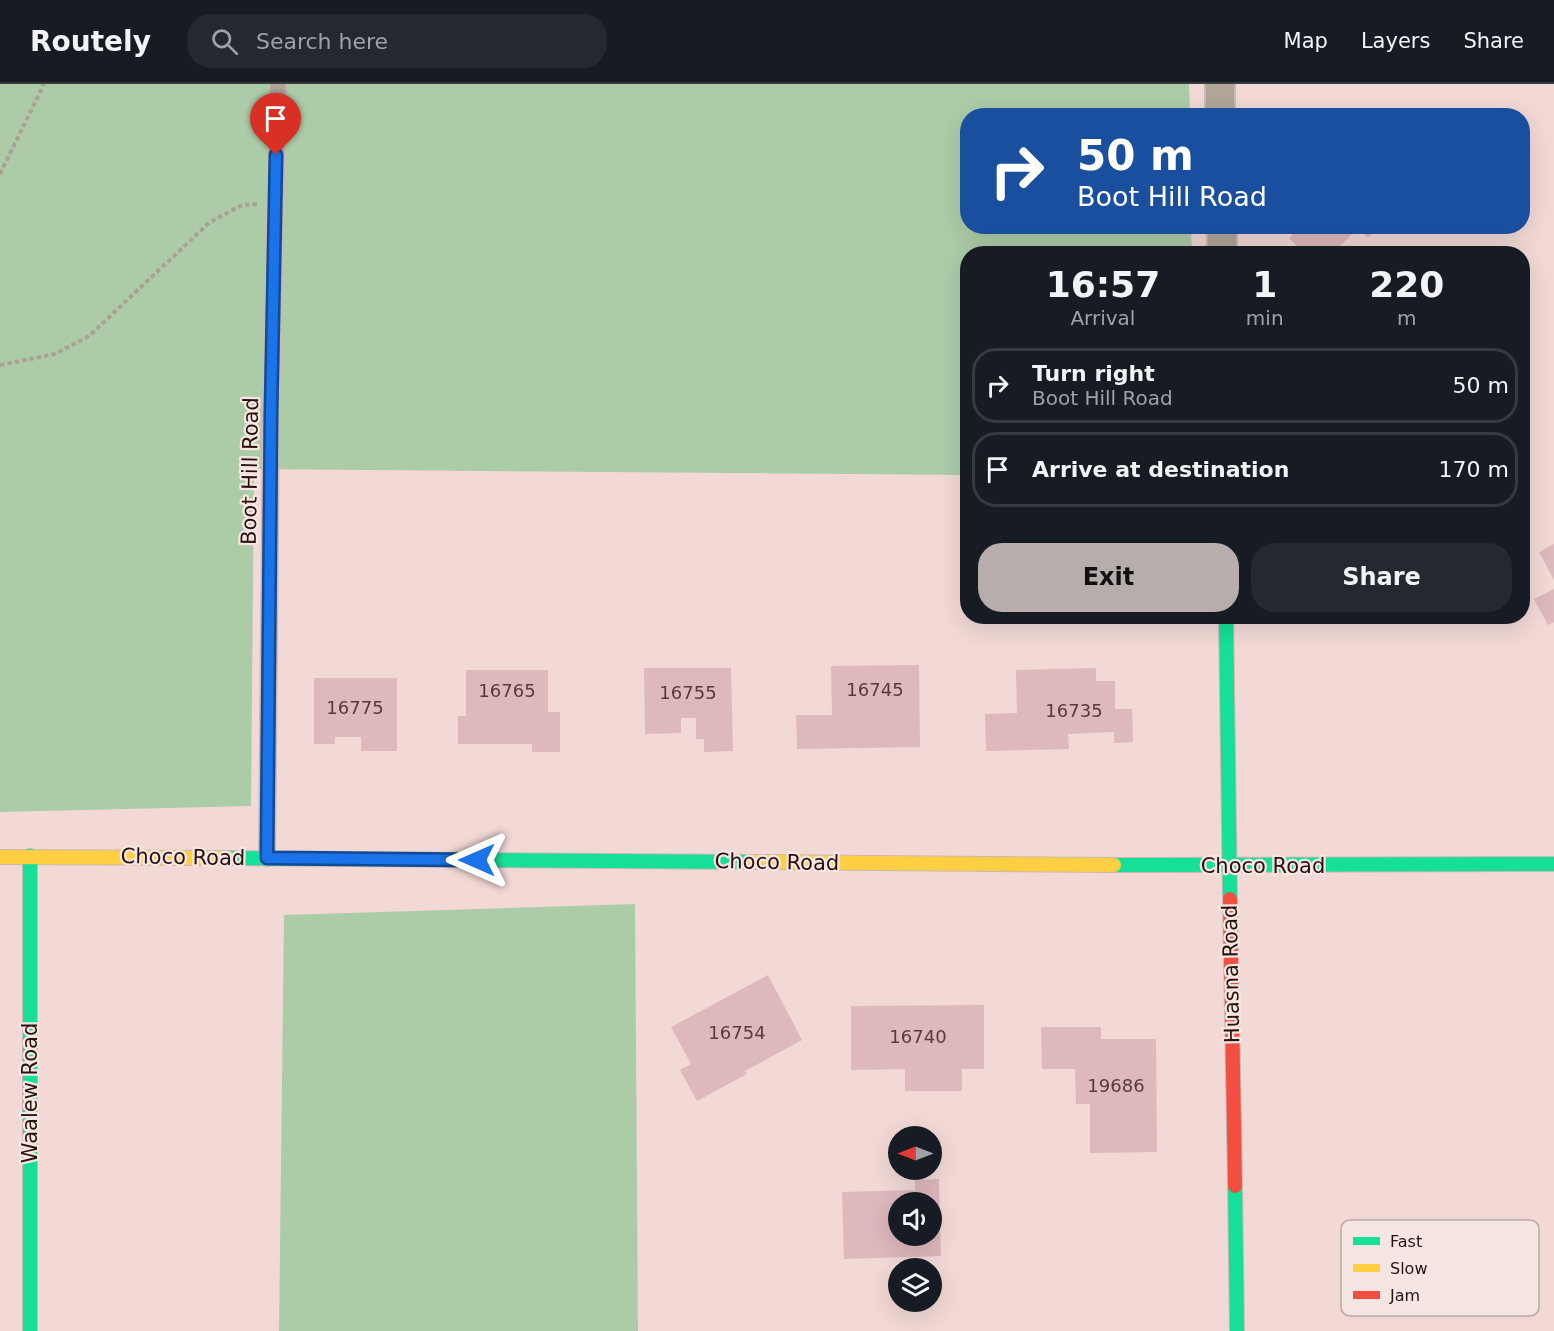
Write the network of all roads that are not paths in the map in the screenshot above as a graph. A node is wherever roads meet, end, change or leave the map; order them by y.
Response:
1 (278, 84) edge
2 (1220, 84) edge
3 (1220, 108) edge
4 (1226, 624) edge
5 (30, 856) junction
6 (0, 857) edge
7 (267, 858) junction
8 (1554, 864) edge
9 (1229, 866) junction
10 (30, 1331) edge
11 (1237, 1331) edge

1 - 7 lane, Boot Hill Road
2 - 3 street
4 - 9 street, Huasna Road
5 - 6 street, Choco Road
5 - 7 street, Choco Road
5 - 10 street, Waalew Road
7 - 9 street, Choco Road
8 - 9 street, Choco Road
9 - 11 street, Huasna Road

